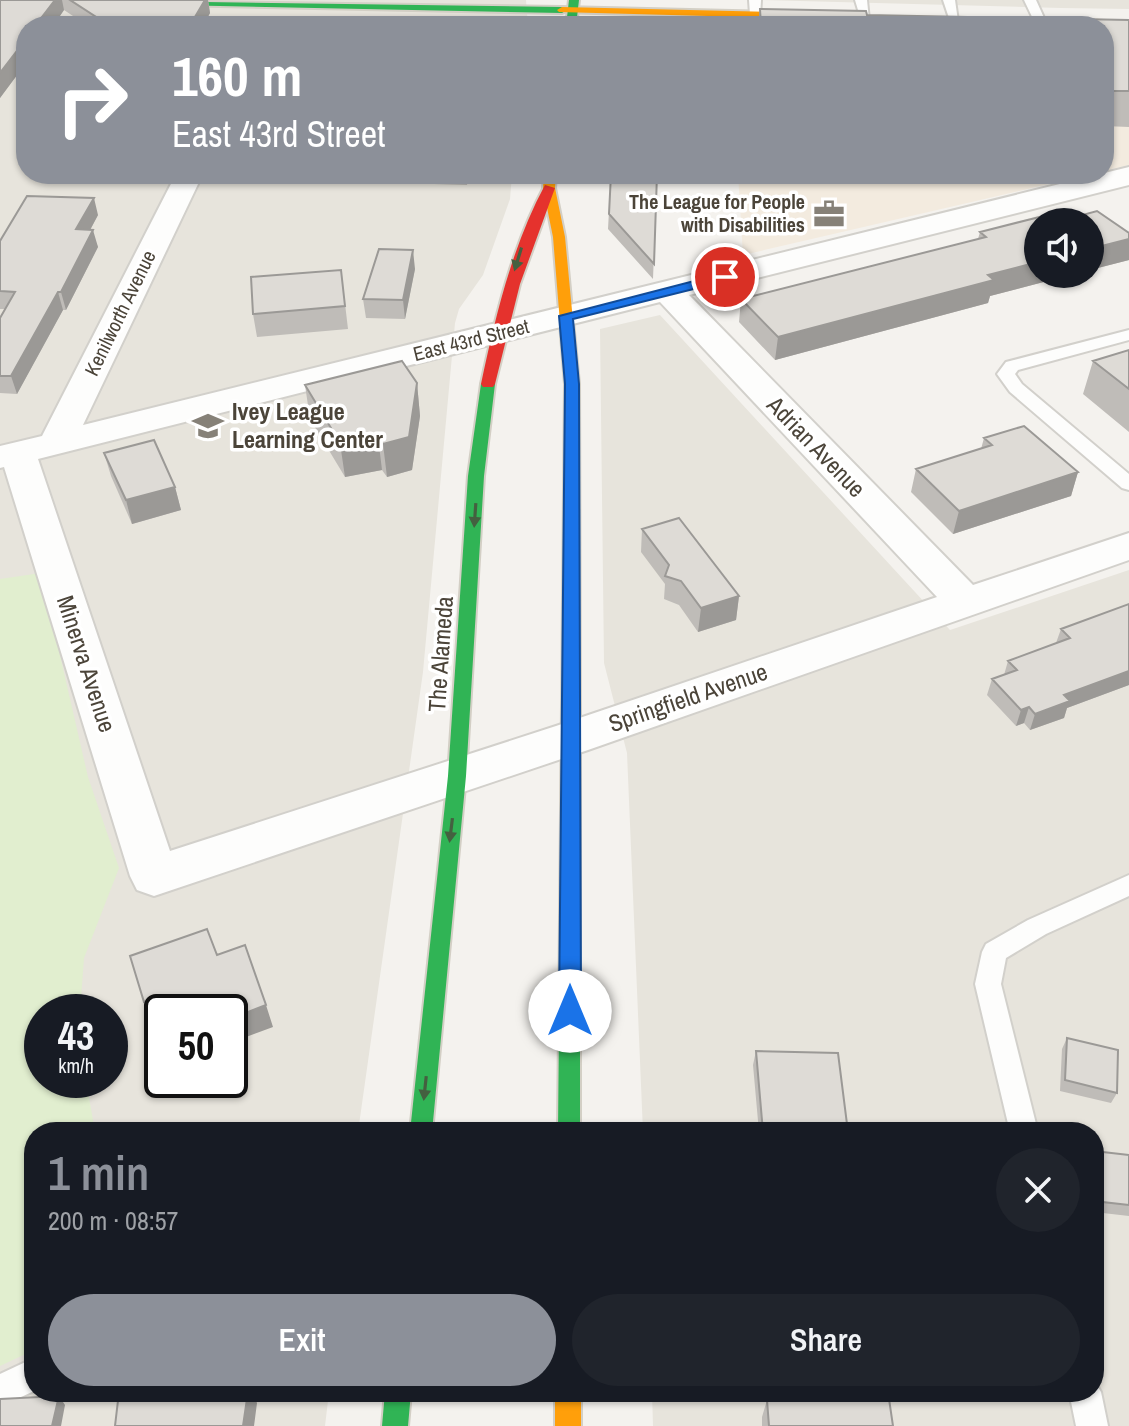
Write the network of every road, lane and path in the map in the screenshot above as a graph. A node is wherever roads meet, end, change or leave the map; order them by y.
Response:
1 (73, 0) edge
2 (1030, 0) edge
3 (260, 2) edge
4 (755, 7) edge
5 (573, 12) edge
6 (858, 13) edge
7 (1043, 16) edge
8 (184, 184) edge
9 (549, 184) edge
10 (550, 184) edge
11 (1097, 184) edge
12 (667, 291) junction
13 (566, 316) junction
14 (498, 333) junction
15 (1129, 335) edge
16 (24, 451) edge
17 (1129, 484) edge
18 (1129, 546) edge
19 (965, 602) junction
20 (572, 738) junction
21 (457, 776) junction
22 (154, 876) joint
23 (1129, 885) edge
24 (422, 1122) edge
25 (569, 1122) edge
26 (1022, 1122) edge
27 (24, 1379) edge
28 (0, 1391) edge
29 (397, 1402) edge
30 (568, 1402) edge
31 (1087, 1402) edge
32 (395, 1426) edge
33 (568, 1426) edge
34 (1092, 1426) edge

1 - 3 main road
2 - 7 lane
3 - 5 main road
4 - 5 main road
4 - 6 main road
8 - 16 street, Kenilworth Avenue
9 -> 14 main road, The Alameda
10 - 13 main road, The Alameda
11 - 12 street, East 43rd Street
12 - 13 street, East 43rd Street
12 - 19 street, Adrian Avenue
13 - 14 street, East 43rd Street
13 - 20 main road, The Alameda
14 - 16 street, East 43rd Street
14 -> 21 main road, The Alameda
15 - 17 lane
16 - 22 street, Minerva Avenue
18 - 19 street, Springfield Avenue
19 - 20 street, Springfield Avenue
20 - 21 street, Springfield Avenue
20 - 25 main road, The Alameda
21 - 22 street, Springfield Avenue
21 -> 24 main road, The Alameda
23 - 26 lane
27 - 28 lane
29 - 32 main road
30 - 33 main road
31 - 34 lane

